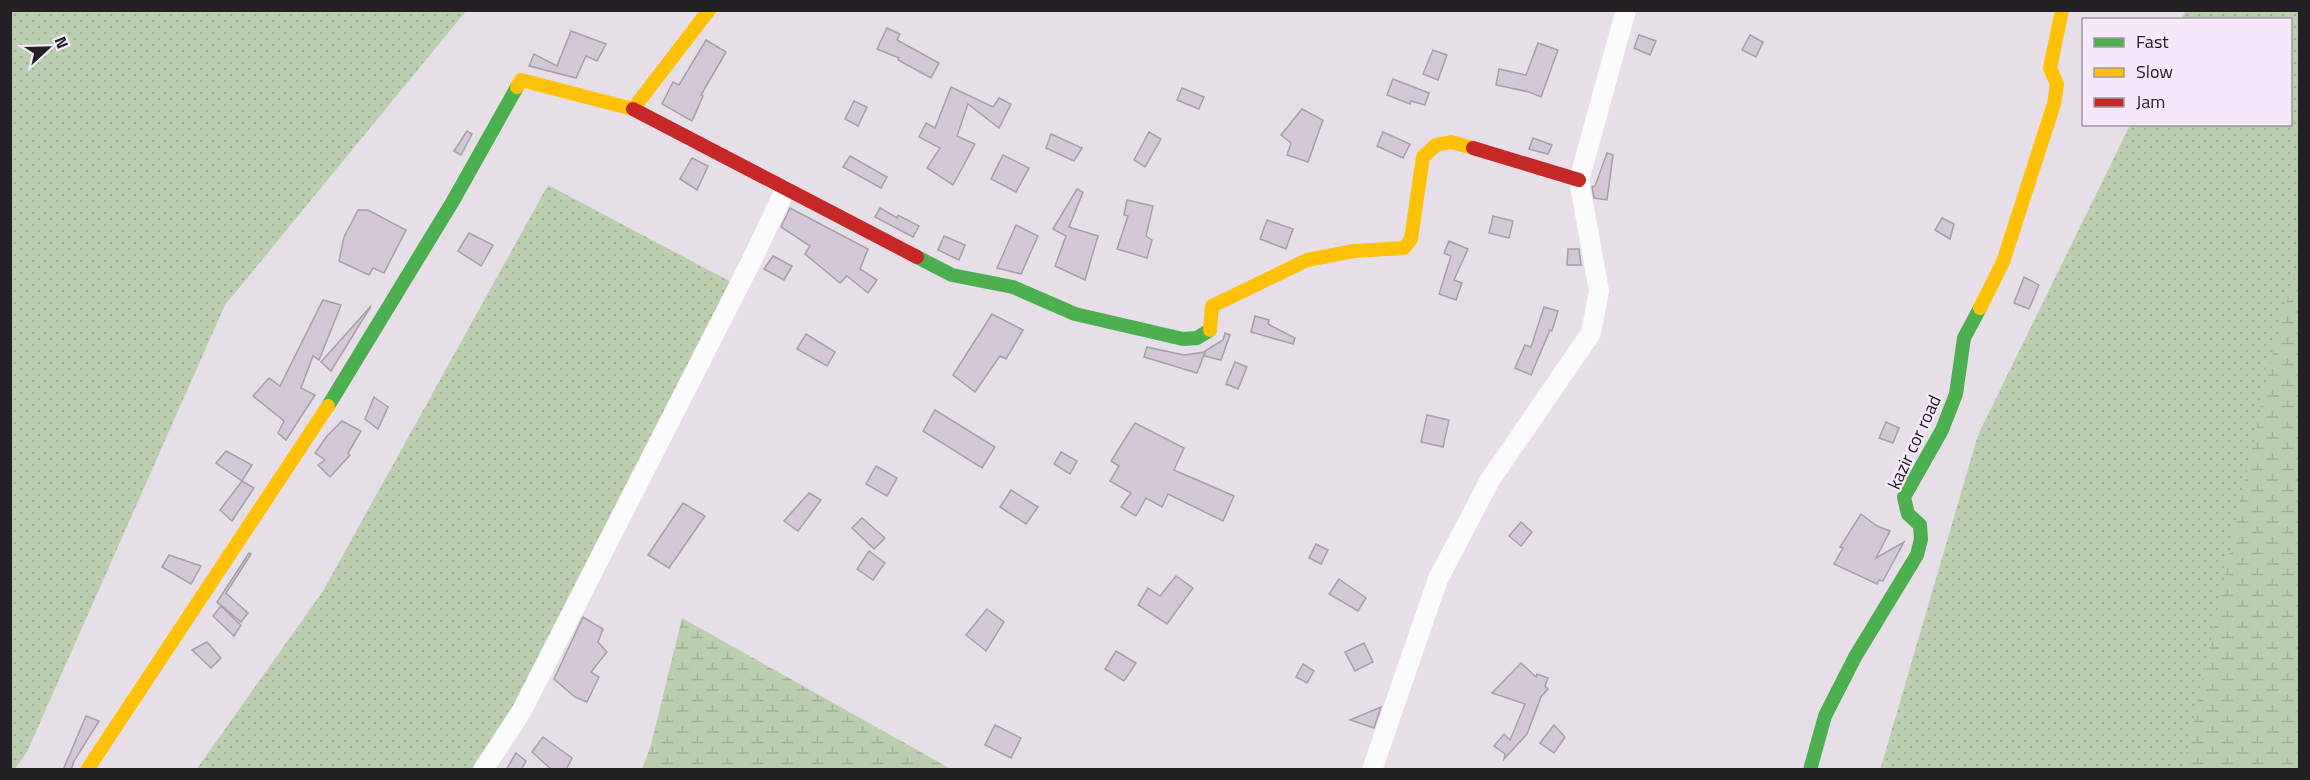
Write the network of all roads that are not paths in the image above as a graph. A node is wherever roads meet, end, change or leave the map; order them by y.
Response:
1 (709, 10) edge
2 (1626, 10) edge
3 (2062, 10) edge
4 (633, 110) junction
5 (1579, 180) junction
6 (785, 190) junction
7 (87, 770) edge
8 (483, 770) edge
9 (1372, 770) edge
10 (1810, 770) edge

1 - 4 street
2 - 5 street
3 - 10 street, kazir cor road
4 - 6 street
4 - 7 street
5 - 6 street
5 - 9 street
6 - 8 street

